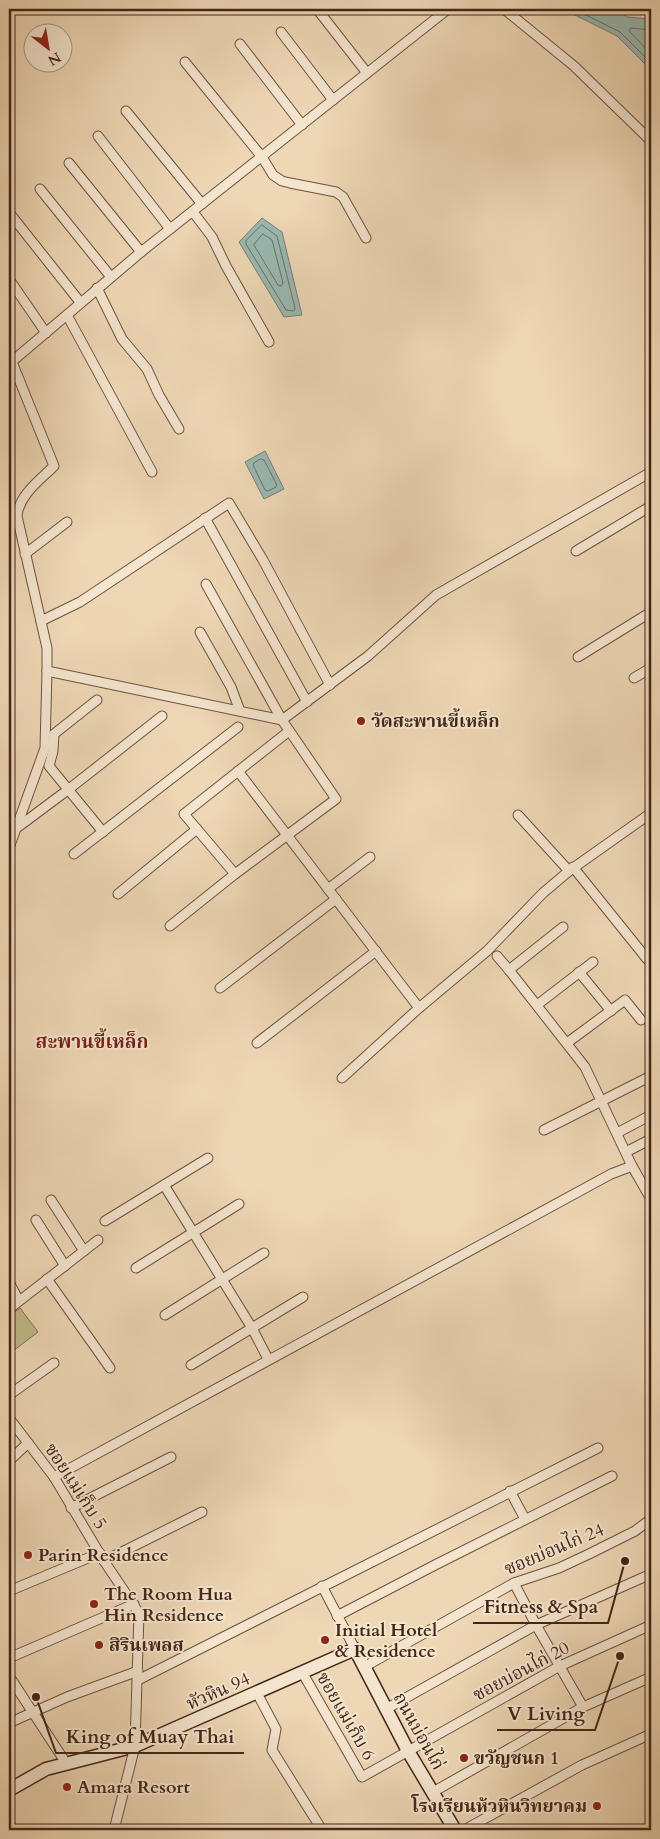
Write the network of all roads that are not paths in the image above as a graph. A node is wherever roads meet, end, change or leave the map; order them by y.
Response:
1 (317, 9) edge
2 (448, 9) edge
3 (504, 9) edge
4 (281, 32) dead end
5 (240, 44) dead end
6 (185, 62) dead end
7 (367, 73) junction
8 (333, 100) junction
9 (126, 111) dead end
10 (302, 125) junction
11 (98, 136) dead end
12 (651, 141) edge
13 (262, 157) junction
14 (69, 162) dead end
15 (40, 189) dead end
16 (202, 204) junction
17 (193, 212) junction
18 (12, 215) dead end
19 (170, 229) junction
20 (366, 238) dead end
21 (141, 252) junction
22 (110, 277) junction
23 (9, 279) edge
24 (97, 288) junction
25 (80, 302) junction
26 (67, 315) junction
27 (46, 333) junction
28 (270, 342) dead end
29 (10, 361) edge
30 (179, 429) dead end
31 (152, 472) dead end
32 (651, 472) edge
33 (651, 506) edge
34 (205, 518) junction
35 (67, 522) dead end
36 (576, 551) dead end
37 (25, 554) junction
38 (206, 584) dead end
39 (651, 612) edge
40 (41, 621) junction
41 (200, 632) dead end
42 (578, 657) dead end
43 (651, 668) edge
44 (47, 671) junction
45 (634, 678) dead end
46 (330, 685) junction
47 (97, 700) dead end
48 (307, 702) junction
49 (240, 711) junction
50 (162, 716) dead end
51 (282, 720) junction
52 (238, 727) dead end
53 (289, 730) junction
54 (238, 771) junction
55 (69, 790) junction
56 (651, 813) edge
57 (518, 815) dead end
58 (18, 827) junction
59 (197, 829) junction
60 (103, 832) junction
61 (287, 835) junction
62 (9, 848) edge
63 (74, 854) dead end
64 (370, 857) dead end
65 (571, 869) junction
66 (236, 874) junction
67 (328, 889) junction
68 (118, 894) dead end
69 (336, 899) junction
70 (170, 926) dead end
71 (564, 927) dead end
72 (376, 951) junction
73 (497, 956) dead end
74 (647, 959) dead end
75 (593, 962) dead end
76 (509, 970) junction
77 (579, 972) junction
78 (220, 988) dead end
79 (537, 1006) junction
80 (419, 1008) junction
81 (611, 1011) junction
82 (641, 1020) dead end
83 (257, 1043) dead end
84 (567, 1043) junction
85 (651, 1076) edge
86 (342, 1078) dead end
87 (601, 1102) junction
88 (651, 1114) edge
89 (544, 1130) dead end
90 (617, 1133) junction
91 (651, 1139) edge
92 (626, 1152) junction
93 (208, 1158) dead end
94 (632, 1166) junction
95 (164, 1185) junction
96 (651, 1199) edge
97 (51, 1200) dead end
98 (239, 1204) dead end
99 (36, 1220) dead end
100 (106, 1221) dead end
101 (193, 1232) junction
102 (98, 1240) dead end
103 (84, 1251) junction
104 (264, 1253) dead end
105 (65, 1266) junction
106 (136, 1268) dead end
107 (47, 1279) junction
108 (222, 1279) junction
109 (9, 1282) edge
110 (304, 1297) dead end
111 (20, 1301) junction
112 (9, 1309) edge
113 (165, 1315) dead end
114 (252, 1328) junction
115 (268, 1359) junction
116 (54, 1363) dead end
117 (191, 1365) dead end
118 (110, 1368) dead end
119 (9, 1395) edge
120 (9, 1418) edge
121 (28, 1443) junction
122 (598, 1448) dead end
123 (171, 1458) dead end
124 (9, 1461) edge
125 (612, 1476) dead end
126 (54, 1477) junction
127 (510, 1491) junction
128 (72, 1508) junction
129 (202, 1512) dead end
130 (651, 1518) edge
131 (525, 1519) junction
132 (102, 1557) junction
133 (651, 1574) edge
134 (514, 1583) junction
135 (322, 1586) junction
136 (9, 1591) edge
137 (134, 1604) junction
138 (337, 1616) junction
139 (536, 1625) junction
140 (651, 1625) edge
141 (355, 1649) junction
142 (9, 1658) edge
143 (560, 1666) junction
144 (364, 1667) junction
145 (302, 1672) junction
146 (138, 1675) junction
147 (9, 1676) edge
148 (651, 1677) edge
149 (257, 1693) junction
150 (583, 1707) junction
151 (386, 1709) junction
152 (33, 1712) junction
153 (9, 1723) edge
154 (651, 1734) edge
155 (135, 1746) junction
156 (408, 1751) junction
157 (66, 1763) junction
158 (362, 1777) joint
159 (9, 1790) edge
160 (434, 1792) junction
161 (114, 1830) edge
162 (322, 1830) edge
163 (455, 1830) edge
164 (464, 1830) edge

1 - 7 street
2 - 7 street
3 - 12 street
4 - 8 street
5 - 10 street
6 - 13 street
7 - 8 street
8 - 10 street
9 - 16 street
10 - 13 street
11 - 19 street
13 - 16 street
13 - 20 street
14 - 21 street
15 - 22 street
16 - 17 street
17 - 19 street
17 - 28 street
18 - 25 street
19 - 21 street
21 - 22 street
22 - 24 street
23 - 27 street
24 - 25 street
24 - 30 street
25 - 26 street
26 - 27 street
26 - 31 street
27 - 29 street
29 - 37 street
32 - 46 street
33 - 36 street
34 - 40 street
34 - 46 street
34 - 48 street
35 - 37 street
37 - 40 street
38 - 51 street
39 - 42 street
40 - 44 street
41 - 49 street
43 - 45 street
44 - 49 street
44 - 58 street
46 - 48 street
47 - 55 street
48 - 51 street
49 - 51 street
50 - 55 street
51 - 53 street
52 - 60 street
53 - 54 street
53 - 61 street
54 - 59 street
54 - 61 street
55 - 58 street
55 - 60 street
56 - 65 street
57 - 65 street
58 - 62 street
59 - 66 street
59 - 68 street
60 - 63 street
61 - 66 street
61 - 67 street
64 - 67 street
65 - 74 street
65 - 80 street
66 - 70 street
67 - 69 street
69 - 72 street
69 - 78 street
71 - 76 street
72 - 80 street
72 - 83 street
73 - 76 street
75 - 77 street
76 - 79 street
77 - 79 street
77 - 81 street
79 - 84 street
80 - 86 street
81 - 82 street
81 - 84 street
84 - 87 street
85 - 87 street
87 - 89 street
87 - 90 street
88 - 90 street
90 - 92 street
91 - 92 street
92 - 94 street
93 - 95 street
94 - 96 street
94 - 115 street
95 - 100 street
95 - 101 street
97 - 103 street
98 - 101 street
99 - 105 street
101 - 106 street
101 - 108 street
102 - 103 street
103 - 105 street
104 - 108 street
105 - 107 street
107 - 111 street
107 - 118 street
108 - 113 street
108 - 114 street
109 - 111 street
110 - 114 street
111 - 112 street
114 - 115 street
114 - 117 street
115 - 126 street
116 - 119 street
120 - 121 street, ซอยแม่เก็บ 5
121 - 124 street
121 - 126 street, ซอยแม่เก็บ 5
122 - 127 street
123 - 128 street
125 - 131 street
126 - 128 street, ซอยแม่เก็บ 5
127 - 131 street
127 - 135 street
128 - 132 street, ซอยแม่เก็บ 5
129 - 132 street
130 - 134 street, ซอยบ่อนไก่ 24
131 - 138 street
132 - 136 street
132 - 137 street, ซอยแม่เก็บ 5
133 - 139 street
134 - 139 street
134 - 144 street, ซอยบ่อนไก่ 24
135 - 138 street
135 - 146 street
137 - 142 street
137 - 146 street, ซอยแม่เก็บ 5
138 - 141 street
139 - 143 street
139 - 151 street
140 - 143 street, ซอยบ่อนไก่ 20
141 - 144 street, ถนนบ่อนไก่
141 - 145 street, หัวหิน 94
143 - 150 street
143 - 156 street, ซอยบ่อนไก่ 20
144 - 151 street, ถนนบ่อนไก่
145 - 149 street, หัวหิน 94
145 - 158 street, ซอยแม่เก็บ 6
146 - 152 street
146 - 155 street, ซอยแม่เก็บ 5
147 - 152 street
148 - 150 street
149 - 155 street, หัวหิน 94
149 - 162 street
150 - 160 street
151 - 156 street, ถนนบ่อนไก่
152 - 153 street
152 - 157 street
154 - 164 street
155 - 157 street, หัวหิน 94
155 - 161 street, ซอยแม่เก็บ 5
156 - 158 street, ซอยบ่อนไก่ 20
156 - 160 street, ถนนบ่อนไก่
157 - 159 street, หัวหิน 94
160 - 163 street, ถนนบ่อนไก่

